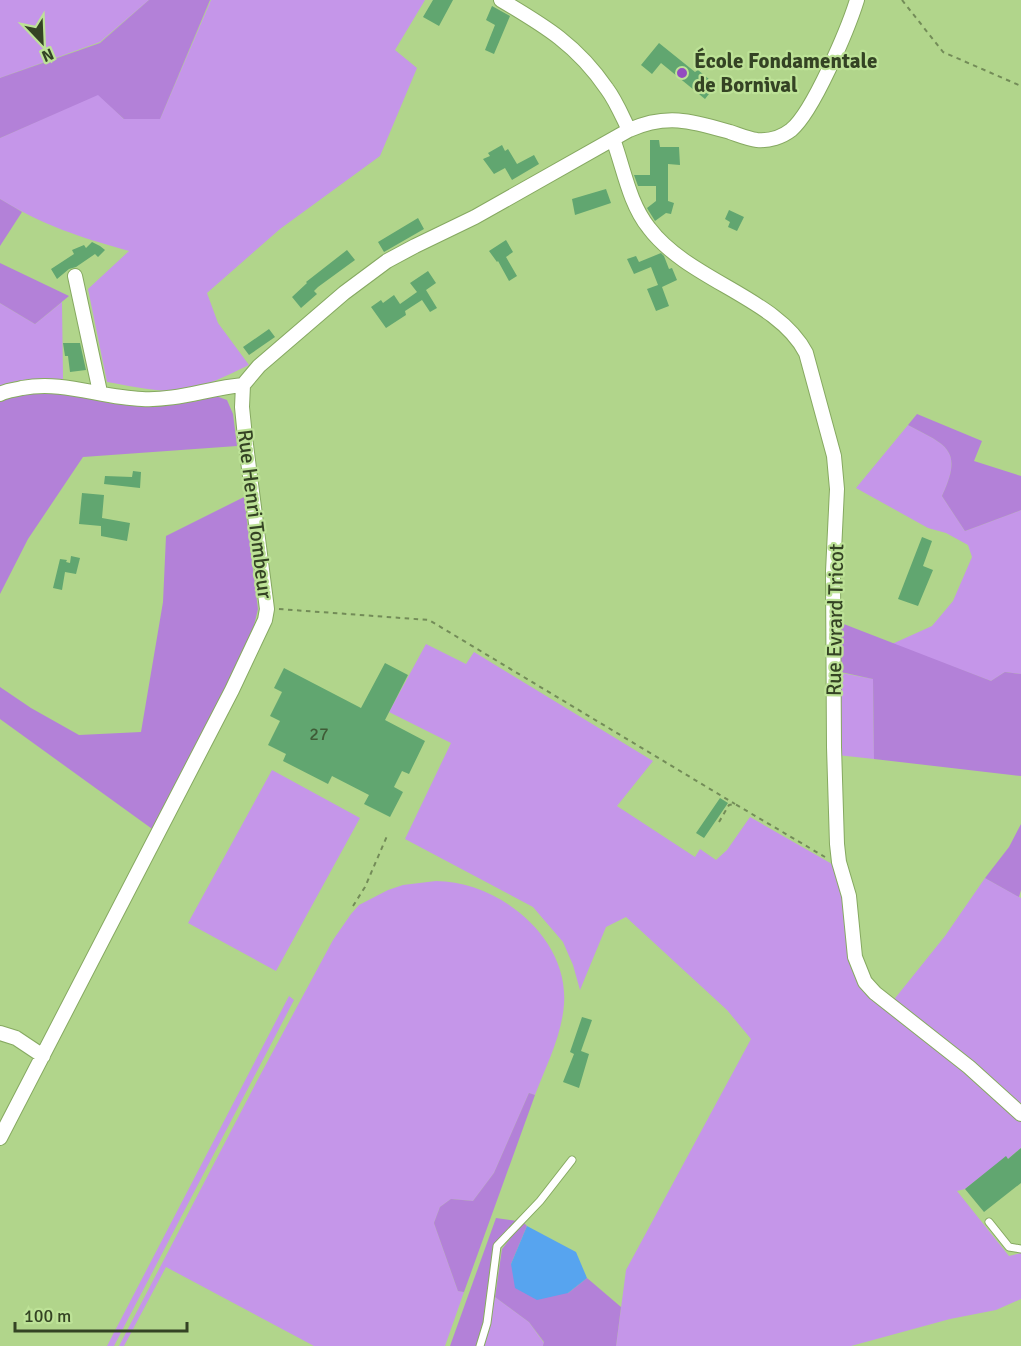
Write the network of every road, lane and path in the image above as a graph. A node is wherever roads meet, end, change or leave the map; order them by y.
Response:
1 (501, 0) edge
2 (857, 0) edge
3 (902, 0) edge
4 (1021, 86) edge
5 (629, 130) junction
6 (613, 139) junction
7 (75, 276) dead end
8 (243, 385) junction
9 (100, 392) junction
10 (0, 394) edge
11 (267, 609) junction
12 (735, 804) junction
13 (719, 822) dead end
14 (387, 836) dead end
15 (839, 862) junction
16 (353, 906) dead end
17 (0, 1033) edge
18 (43, 1056) junction
19 (1021, 1114) edge
20 (0, 1138) edge
21 (572, 1160) dead end
22 (989, 1222) dead end
23 (1021, 1249) edge
24 (480, 1346) edge

1 - 5 street
2 - 5 street
3 - 4 path
5 - 6 street
6 - 8 street
6 - 15 street, Rue Evrard Tricot
7 - 9 street
8 - 9 street
8 - 11 street, Rue Henri Tombeur
9 - 10 street
11 - 12 path
11 - 18 street, Rue Henri Tombeur
12 - 13 path
12 - 15 path
14 - 16 path
15 - 19 street, Rue Evrard Tricot
17 - 18 street
18 - 20 street, Rue Henri Tombeur
21 - 24 lane
22 - 23 lane

